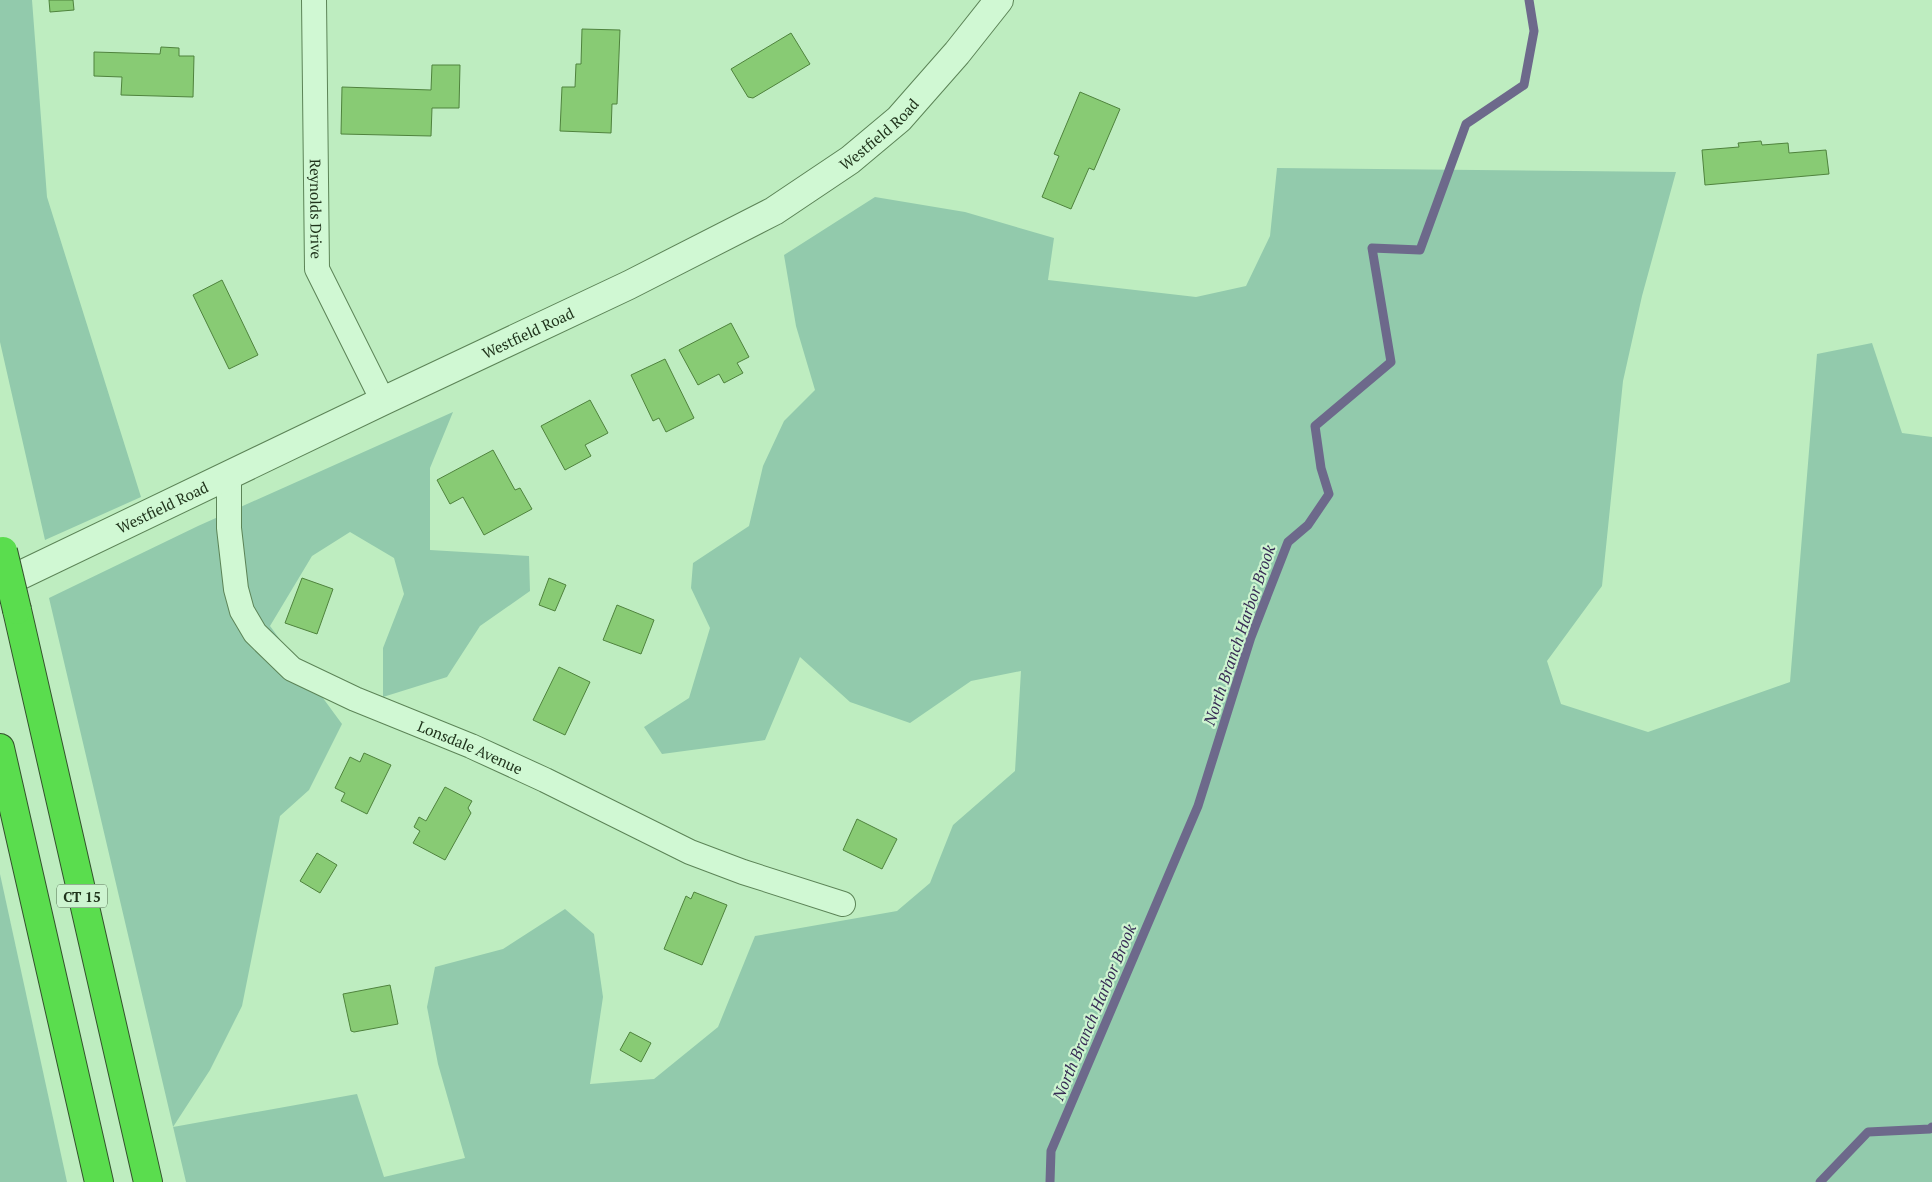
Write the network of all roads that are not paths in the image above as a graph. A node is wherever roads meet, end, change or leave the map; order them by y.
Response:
1 (314, 0) edge
2 (999, 0) edge
3 (383, 401) junction
4 (229, 476) junction
5 (2, 543) edge
6 (0, 585) edge
7 (0, 748) edge
8 (843, 904) dead end
9 (99, 1182) edge
10 (148, 1182) edge

1 - 3 street, Reynolds Drive
2 - 3 street, Westfield Road
3 - 4 street, Westfield Road
4 - 6 street, Westfield Road
4 - 8 street, Lonsdale Avenue
5 - 10 highway, CT 15, bridge
7 - 9 highway, CT 15

